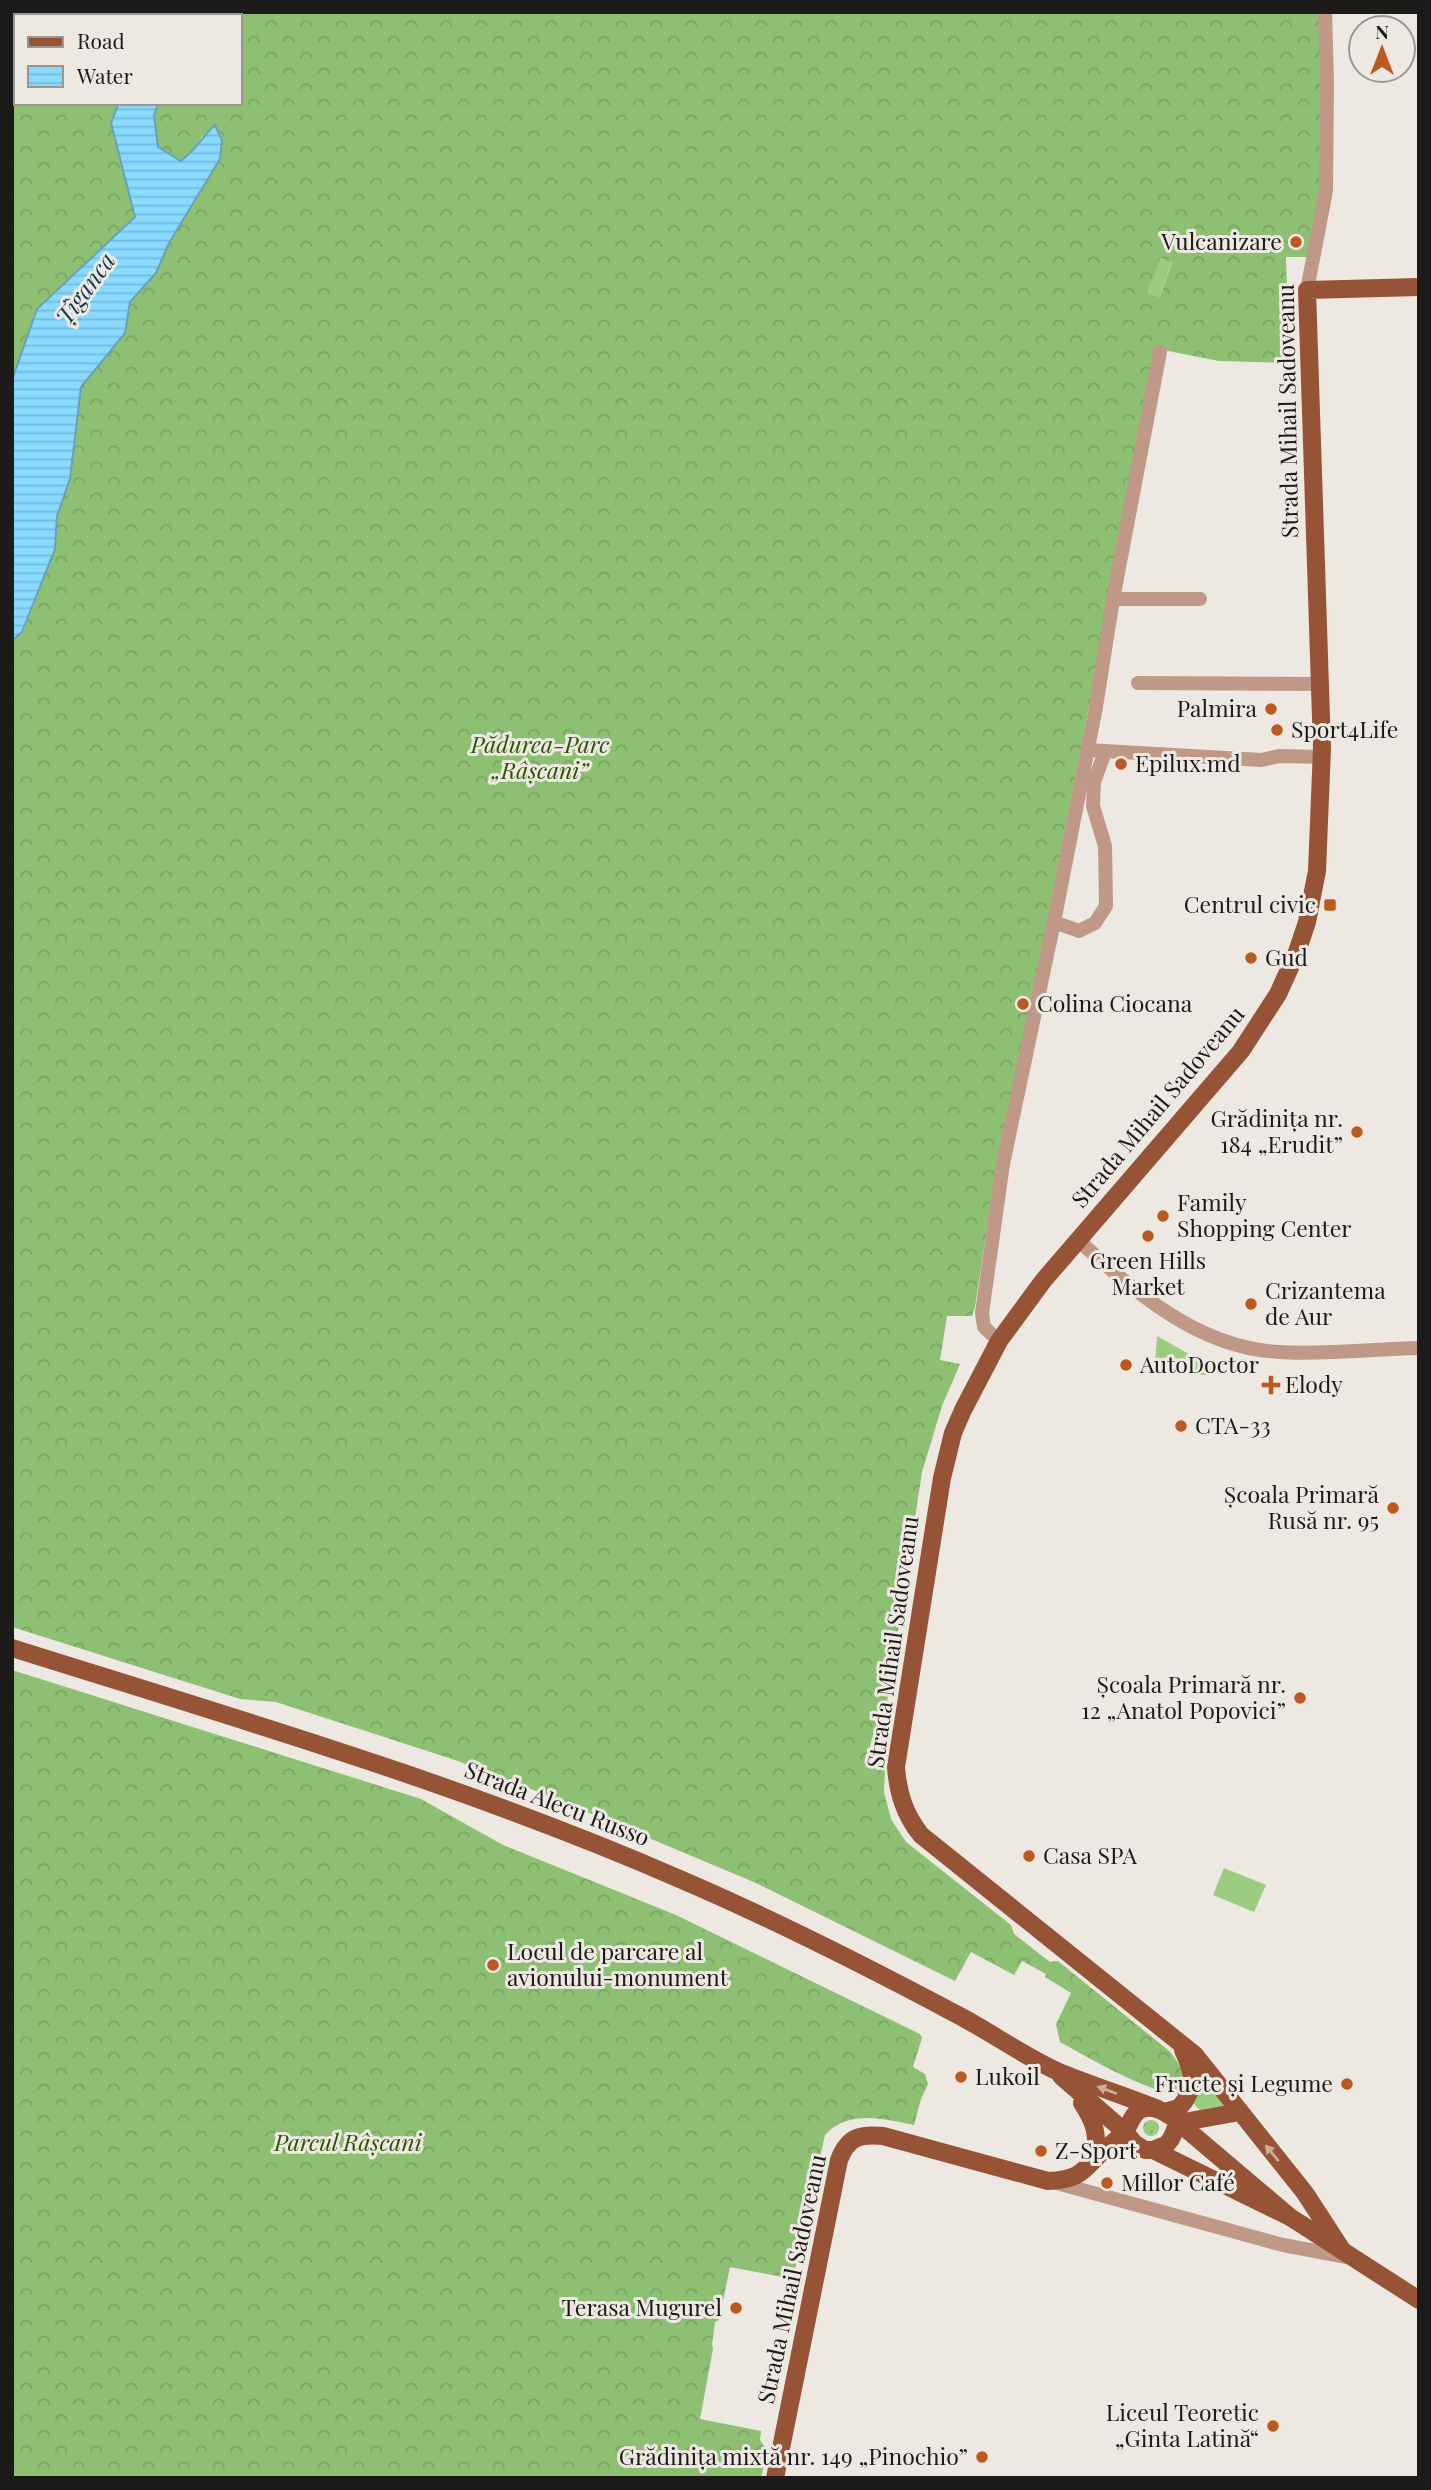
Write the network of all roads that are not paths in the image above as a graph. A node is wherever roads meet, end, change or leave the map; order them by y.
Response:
1 (1325, 12) edge
2 (1419, 287) edge
3 (1307, 290) junction
4 (1160, 352) dead end
5 (1113, 599) junction
6 (1200, 599) dead end
7 (1138, 683) dead end
8 (1320, 684) junction
9 (1087, 750) junction
10 (1105, 752) junction
11 (1321, 757) junction
12 (1054, 922) junction
13 (1078, 1240) junction
14 (999, 1341) junction
15 (1419, 1348) edge
16 (12, 1648) edge
17 (1179, 2044) junction
18 (1056, 2071) junction
19 (1070, 2085) junction
20 (1192, 2088) junction
21 (1223, 2100) junction
22 (1167, 2114) junction
23 (1135, 2138) junction
24 (1096, 2158) junction
25 (1048, 2181) junction
26 (1290, 2217) junction
27 (1348, 2254) junction
28 (1419, 2300) edge
29 (775, 2478) edge

1 - 3 street, Strada Mihail Sadoveanu
2 - 3 main road
3 - 8 main road, Strada Mihail Sadoveanu
4 - 5 street
5 - 6 street
5 - 9 street
7 - 8 street
8 - 11 main road, Strada Mihail Sadoveanu
9 - 10 street
9 - 12 street
10 - 11 street
10 - 12 street
11 - 13 main road, Strada Mihail Sadoveanu
12 - 14 street
13 - 14 main road, Strada Mihail Sadoveanu
13 - 15 street
14 - 17 main road, Strada Mihail Sadoveanu
16 - 18 main road, Strada Alecu Russo
17 - 20 main road
17 - 21 main road, Strada Mihail Sadoveanu
18 - 19 main road, Strada Alecu Russo
22 -> 18 main road, Strada Alecu Russo
19 - 23 main road, Strada Alecu Russo
19 - 24 main road
20 - 21 main road
20 - 22 main road
21 - 22 main road
27 -> 21 main road
22 - 23 main road
22 - 23 main road
22 - 26 main road, Strada Alecu Russo
23 - 24 main road, Strada Mihail Sadoveanu
23 - 26 main road, Strada Alecu Russo
24 - 25 main road, Strada Mihail Sadoveanu
25 - 27 street
25 - 29 main road, Strada Mihail Sadoveanu
26 - 27 main road, Strada Alecu Russo
27 - 28 main road, Strada Alecu Russo

